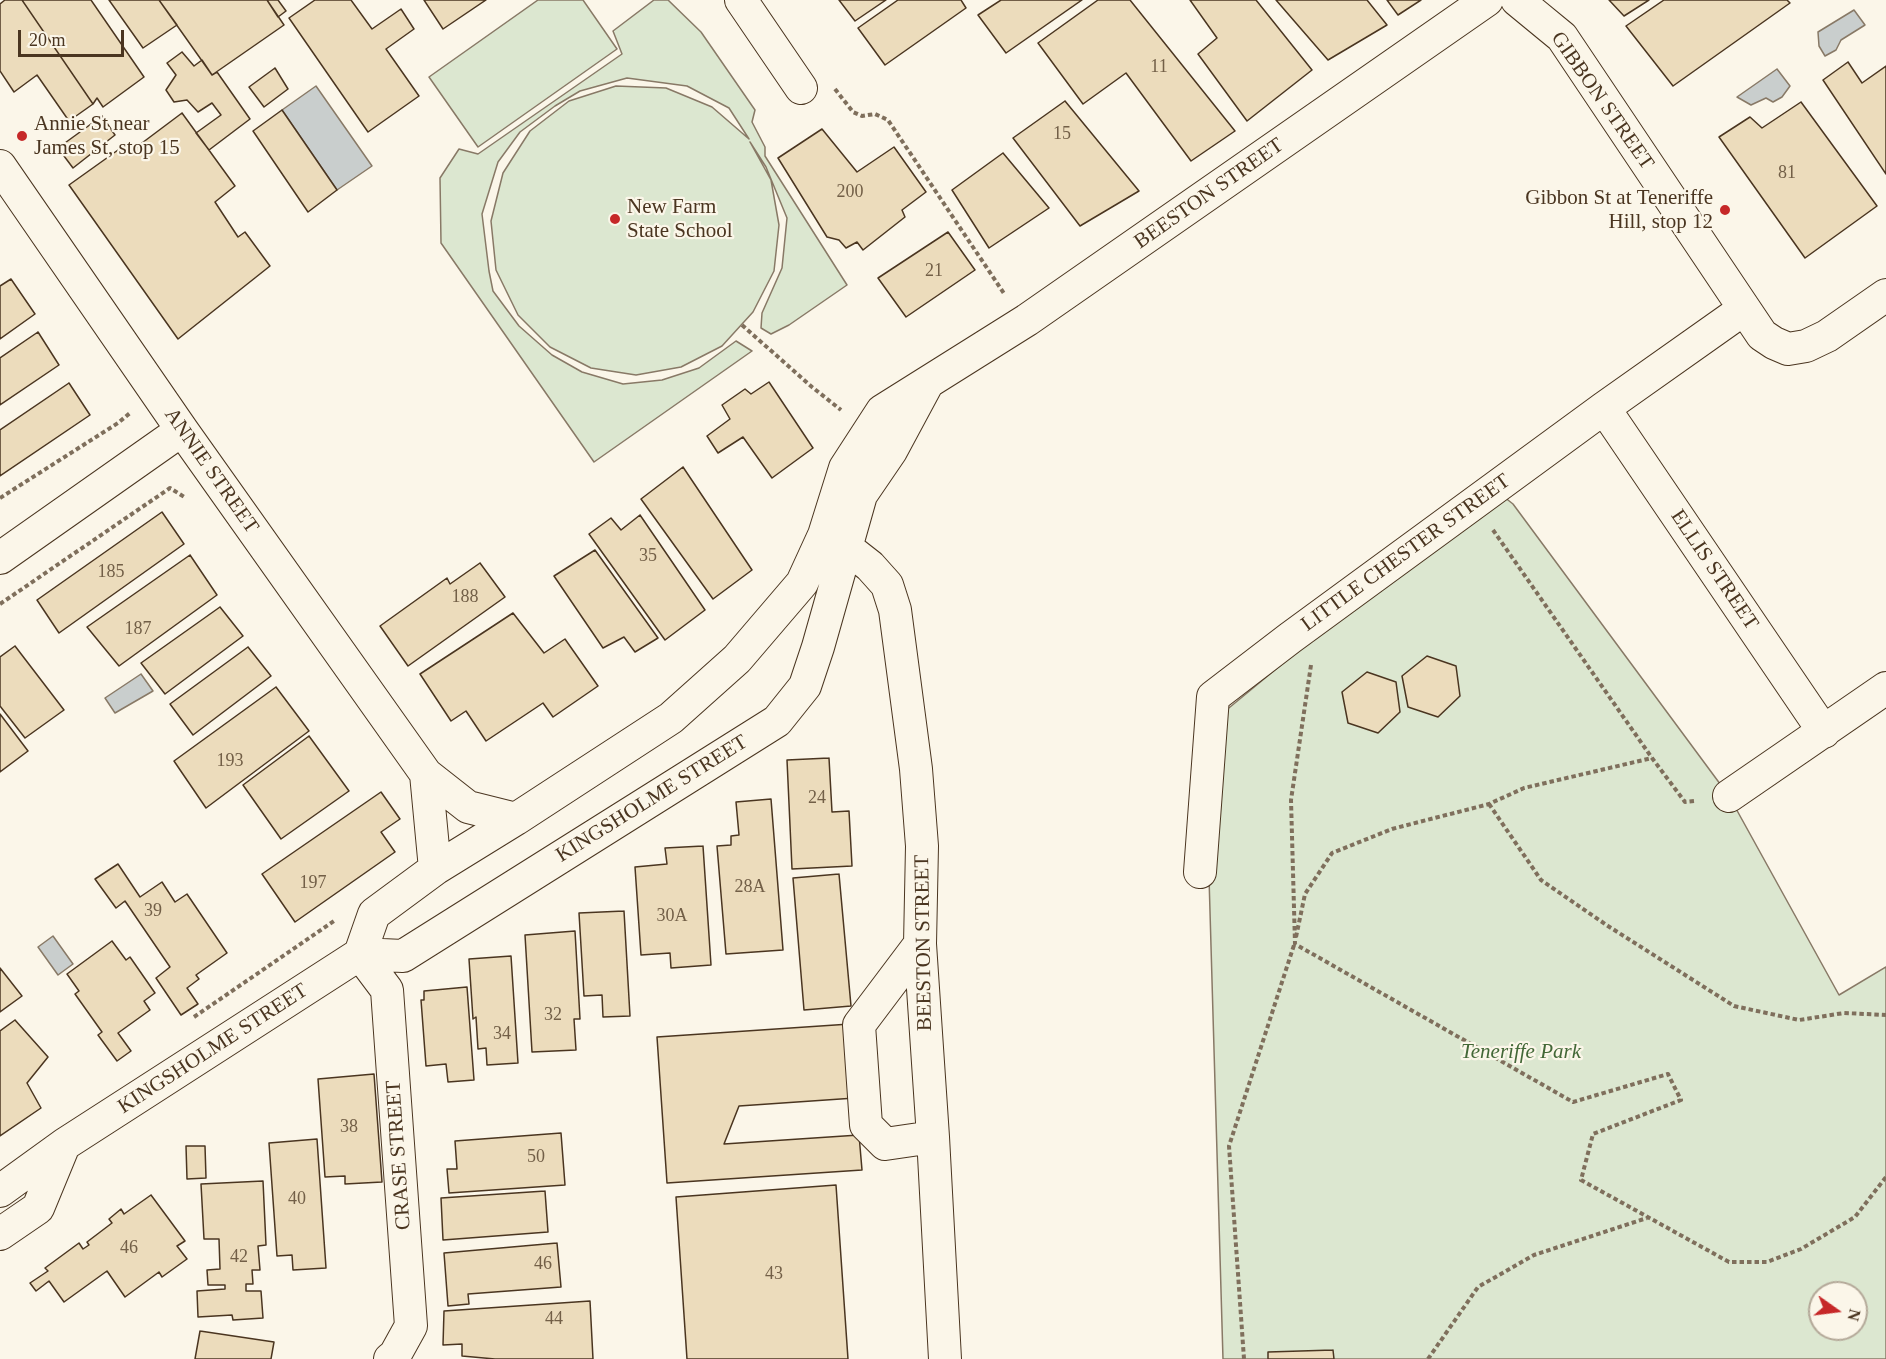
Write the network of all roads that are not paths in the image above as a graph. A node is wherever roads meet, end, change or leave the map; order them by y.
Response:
1 (741, 0) edge
2 (1487, 0) edge
3 (1517, 0) edge
4 (801, 88) road end
5 (0, 166) edge
6 (1886, 295) edge
7 (1744, 309) junction
8 (1604, 408) junction
9 (182, 430) junction
10 (836, 542) junction
11 (0, 558) edge
12 (1886, 688) edge
13 (1824, 732) junction
14 (426, 774) junction
15 (1729, 796) road end
16 (516, 819) junction
17 (435, 868) junction
18 (1200, 872) dead end
19 (920, 944) junction
20 (360, 954) junction
21 (933, 1137) junction
22 (65, 1144) junction
23 (0, 1191) edge
24 (0, 1234) edge
25 (390, 1359) edge
26 (945, 1359) edge

1 - 4 street
2 - 10 street, BEESTON STREET
3 - 7 street, GIBBON STREET
5 - 9 street, ANNIE STREET
6 - 7 street, GIBBON STREET
7 - 8 street, LITTLE CHESTER STREET
8 - 13 street, ELLIS STREET
8 - 18 street, LITTLE CHESTER STREET
9 - 11 street
9 - 14 street, ANNIE STREET
10 - 16 street
10 - 19 street, BEESTON STREET
10 - 20 street, KINGSHOLME STREET
12 - 13 street
13 - 15 street
14 - 16 street, ANNIE STREET
14 - 17 street, ANNIE STREET
16 - 17 street
17 - 20 street
19 - 21 street, BEESTON STREET
19 - 21 street
20 - 22 street, KINGSHOLME STREET
20 - 25 street, CRASE STREET
21 - 26 street, BEESTON STREET
22 - 23 street, KINGSHOLME STREET
22 - 24 street

